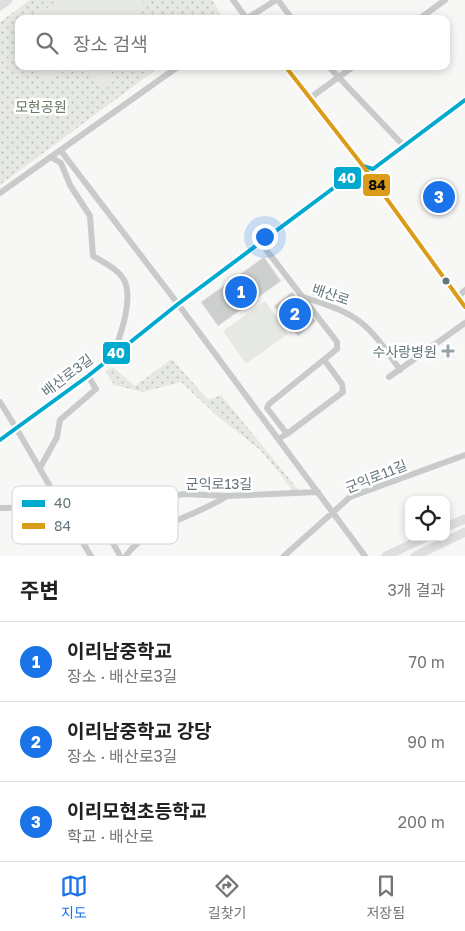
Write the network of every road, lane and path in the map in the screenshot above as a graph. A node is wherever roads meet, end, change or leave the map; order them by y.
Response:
1 (8, 0) edge
2 (233, 0) edge
3 (277, 0) edge
4 (445, 0) edge
5 (0, 6) edge
6 (243, 15) edge
7 (253, 15) edge
8 (289, 15) edge
9 (424, 15) edge
10 (173, 70) edge
11 (288, 70) edge
12 (331, 70) edge
13 (349, 70) edge
14 (338, 78) junction
15 (310, 98) junction
16 (465, 100) edge
17 (403, 145) junction
18 (61, 151) junction
19 (51, 157) junction
20 (363, 166) junction
21 (0, 193) edge
22 (261, 243) junction
23 (465, 290) edge
24 (302, 297) junction
25 (458, 297) junction
26 (178, 304) junction
27 (465, 307) edge
28 (465, 323) edge
29 (113, 355) junction
30 (325, 361) junction
31 (400, 370) junction
32 (88, 376) junction
33 (389, 377) dead end
34 (0, 402) edge
35 (17, 428) junction
36 (287, 434) junction
37 (278, 439) junction
38 (0, 440) edge
39 (465, 455) edge
40 (40, 468) junction
41 (49, 486) edge
42 (318, 492) junction
43 (178, 495) edge
44 (227, 496) junction
45 (333, 513) junction
46 (465, 519) edge
47 (178, 521) edge
48 (450, 526) edge
49 (465, 532) edge
50 (418, 541) edge
51 (84, 544) edge
52 (114, 544) edge
53 (136, 544) edge
54 (91, 556) edge
55 (120, 556) edge
56 (126, 556) edge
57 (284, 556) edge
58 (364, 556) edge
59 (386, 556) edge
60 (415, 556) edge

1 - 5 main road
2 - 6 street
3 - 7 street
3 - 8 street
4 - 9 street
10 - 18 street
11 - 15 street
12 - 14 street
13 - 14 street
14 - 15 street
14 - 17 street
15 - 20 street
16 - 17 street
17 - 20 street
18 - 19 street
18 - 26 street
19 - 21 street
19 - 29 street
20 - 22 street
20 - 25 street
22 - 24 street, 배산로
22 - 26 street, 배산로3길
23 - 25 street
24 - 30 street
24 - 31 street, 배산로
25 - 27 street
26 - 29 street, 배산로3길
26 - 37 street
28 - 31 street
29 - 32 street, 배산로3길
30 - 36 street
30 - 36 street
31 - 33 street
32 - 35 street, 배산로3길
32 - 40 street
34 - 35 street
35 - 38 street, 배산로3길
35 - 40 street
36 - 37 street
37 - 42 street
39 - 45 street, 군익로11길
40 - 41 street
42 - 44 street, 군익로13길
42 - 45 street
43 - 44 street, 군익로13길
44 - 47 street
45 - 57 street, 군익로11길
45 - 58 street
46 - 48 main road
49 - 60 main road
50 - 59 main road
51 - 54 street
52 - 55 street
53 - 56 street

